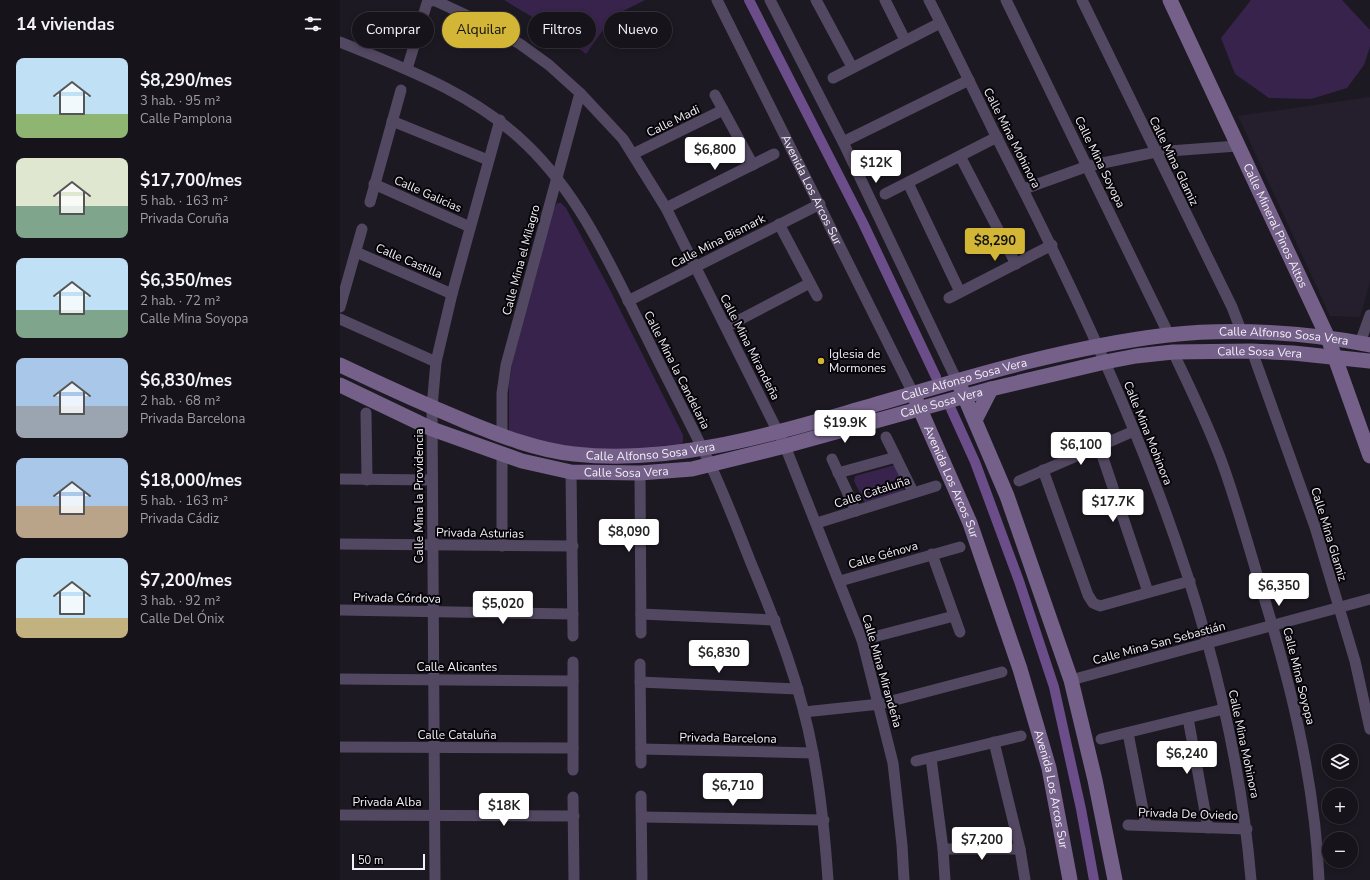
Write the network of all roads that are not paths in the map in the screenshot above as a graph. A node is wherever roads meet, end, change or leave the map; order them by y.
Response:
1 (717, 0) edge
2 (770, 0) edge
3 (816, 0) edge
4 (885, 0) edge
5 (929, 0) edge
6 (1006, 0) edge
7 (1082, 0) edge
8 (1170, 0) edge
9 (940, 23) junction
10 (905, 40) junction
11 (340, 42) edge
12 (852, 67) junction
13 (407, 69) junction
14 (833, 78) dead end
15 (969, 80) junction
16 (401, 90) dead end
17 (580, 94) junction
18 (715, 95) dead end
19 (723, 110) junction
20 (392, 120) junction
21 (500, 120) junction
22 (997, 137) junction
23 (843, 142) junction
24 (1237, 146) junction
25 (1156, 152) junction
26 (633, 154) junction
27 (774, 154) dead end
28 (960, 156) junction
29 (488, 160) junction
30 (753, 165) junction
31 (1088, 166) junction
32 (557, 177) junction
33 (908, 183) junction
34 (374, 184) junction
35 (1024, 189) junction
36 (885, 194) dead end
37 (370, 202) dead end
38 (820, 204) junction
39 (666, 208) junction
40 (779, 224) junction
41 (470, 227) junction
42 (362, 229) dead end
43 (1052, 245) junction
44 (356, 252) junction
45 (1016, 264) junction
46 (695, 267) junction
47 (810, 283) junction
48 (960, 292) junction
49 (452, 294) junction
50 (817, 296) dead end
51 (949, 298) dead end
52 (628, 301) junction
53 (340, 307) edge
54 (1370, 315) edge
55 (340, 319) edge
56 (726, 327) junction
57 (1242, 333) junction
58 (1169, 335) junction
59 (1328, 338) junction
60 (1365, 344) edge
61 (1098, 347) junction
62 (1252, 351) junction
63 (1173, 352) junction
64 (1335, 357) junction
65 (1370, 361) edge
66 (436, 362) junction
67 (1105, 362) junction
68 (340, 366) edge
69 (957, 380) junction
70 (340, 385) edge
71 (991, 389) junction
72 (913, 393) junction
73 (965, 395) junction
74 (432, 407) junction
75 (920, 408) junction
76 (366, 413) dead end
77 (975, 420) junction
78 (432, 428) junction
79 (778, 431) junction
80 (1134, 431) junction
81 (1366, 434) edge
82 (502, 436) junction
83 (886, 437) dead end
84 (785, 446) junction
85 (1099, 446) junction
86 (702, 449) junction
87 (502, 454) junction
88 (1370, 456) edge
89 (896, 457) junction
90 (832, 459) dead end
91 (710, 464) junction
92 (1043, 470) junction
93 (571, 472) junction
94 (838, 473) junction
95 (640, 474) junction
96 (340, 479) edge
97 (367, 480) junction
98 (432, 480) junction
99 (1019, 480) dead end
100 (936, 486) dead end
101 (913, 492) junction
102 (856, 511) junction
103 (817, 523) junction
104 (340, 544) edge
105 (432, 545) junction
106 (502, 546) junction
107 (572, 546) junction
108 (960, 547) dead end
109 (932, 554) junction
110 (840, 581) junction
111 (1190, 581) junction
112 (1148, 592) junction
113 (1370, 599) edge
114 (1338, 607) junction
115 (340, 610) edge
116 (433, 612) junction
117 (573, 614) junction
118 (641, 614) junction
119 (954, 616) junction
120 (775, 620) junction
121 (1273, 625) junction
122 (960, 632) dead end
123 (641, 633) dead end
124 (573, 636) dead end
125 (862, 640) junction
126 (1209, 643) junction
127 (573, 662) dead end
128 (640, 664) dead end
129 (1002, 672) dead end
130 (340, 679) edge
131 (434, 680) junction
132 (1071, 680) junction
133 (573, 681) junction
134 (640, 682) junction
135 (798, 689) junction
136 (880, 704) junction
137 (1224, 709) junction
138 (804, 712) junction
139 (1188, 718) junction
140 (1370, 729) edge
141 (1128, 733) junction
142 (1020, 736) dead end
143 (1101, 739) dead end
144 (994, 742) junction
145 (340, 747) edge
146 (434, 747) junction
147 (573, 748) junction
148 (642, 750) junction
149 (813, 753) junction
150 (931, 758) junction
151 (916, 761) dead end
152 (641, 763) dead end
153 (573, 770) dead end
154 (641, 796) dead end
155 (573, 797) dead end
156 (340, 815) edge
157 (435, 815) junction
158 (574, 816) junction
159 (642, 817) junction
160 (824, 820) junction
161 (1128, 825) dead end
162 (1146, 825) junction
163 (1208, 828) junction
164 (1247, 829) junction
165 (1020, 849) junction
166 (943, 850) junction
167 (436, 880) edge
168 (574, 880) edge
169 (642, 880) edge
170 (828, 880) edge
171 (904, 880) edge
172 (945, 880) edge
173 (1025, 880) edge
174 (1070, 880) edge
175 (1115, 880) edge
176 (1251, 880) edge
177 (1319, 880) edge

1 - 38 street, Avenida Los Arcos Sur
2 - 23 street
3 - 12 street
4 - 10 street
5 - 9 street, Calle Mina Mohinora
6 - 31 street, Calle Mina Soyopa
7 - 25 street, Calle Mina Glamiz
8 - 24 main road, Calle Mineral Pinos Altos
9 - 10 street
9 - 15 street, Calle Mina Mohinora
10 - 12 street
11 - 13 street, Calle Mina la Candelaria
12 - 14 street
13 - 17 street, Calle Mina Mirandeña
13 - 21 street, Calle Mina la Candelaria
15 - 22 street, Calle Mina Mohinora
15 - 23 street
16 - 20 street, Calle Galicias
17 - 26 street, Calle Mina Mirandeña
17 - 32 street, Calle Mina el Milagro
18 - 19 street
19 - 26 street, Calle Madi
19 - 30 street
20 - 29 street
20 - 34 street, Calle Galicias
21 - 29 street, Calle Mina la Providencia
21 - 32 street, Calle Mina la Candelaria
22 - 28 street
22 - 35 street, Calle Mina Mohinora
23 - 69 street
24 - 25 street
24 - 59 main road, Calle Mineral Pinos Altos
25 - 31 street
25 - 57 street, Calle Mina Glamiz
26 - 39 street, Calle Mina Mirandeña
27 - 30 street
28 - 33 street
28 - 45 street
29 - 41 street, Calle Mina la Providencia
30 - 39 street
31 - 35 street
31 - 58 street, Calle Mina Soyopa
32 - 52 street, Calle Mina la Candelaria
32 - 82 street, Calle Mina el Milagro
33 - 36 street
33 - 48 street
34 - 37 street, Calle Galicias
34 - 41 street, Calle Galicias
35 - 43 street, Calle Mina Mohinora
38 - 40 street, Calle Mina Bismark
38 - 72 street, Avenida Los Arcos Sur
39 - 46 street, Calle Mina Mirandeña
40 - 46 street, Calle Mina Bismark
40 - 47 street
41 - 49 street, Calle Mina la Providencia
42 - 44 street, Calle Castilla
43 - 45 street
43 - 61 street, Calle Mina Mohinora
44 - 49 street, Calle Castilla
44 - 53 street, Calle Castilla
45 - 48 street
46 - 52 street, Calle Mina Bismark
46 - 56 street, Calle Mina Mirandeña
47 - 50 street
47 - 56 street
48 - 51 street
49 - 66 street, Calle Mina la Providencia
52 - 86 street, Calle Mina la Candelaria
54 - 60 street
55 - 66 street
56 - 79 street, Calle Mina Mirandeña
57 - 58 main road, Calle Alfonso Sosa Vera
57 - 59 main road, Calle Alfonso Sosa Vera
58 - 61 main road, Calle Alfonso Sosa Vera
59 - 60 main road, Calle Alfonso Sosa Vera
59 - 64 main road, Calle Mineral Pinos Altos
61 - 67 street, Calle Mina Mohinora
61 - 69 main road, Calle Alfonso Sosa Vera
62 - 63 main road, Calle Sosa Vera
62 - 64 main road, Calle Sosa Vera
62 - 114 street, Calle Mina Glamiz
63 - 67 main road, Calle Sosa Vera
63 - 121 street, Calle Mina Soyopa
64 - 65 main road, Calle Sosa Vera
64 - 81 main road, Calle Mineral Pinos Altos
66 - 74 street, Calle Mina la Providencia
67 - 71 main road, Calle Sosa Vera
67 - 80 street, Calle Mina Mohinora
68 - 74 main road, Calle Alfonso Sosa Vera
69 - 72 main road, Calle Alfonso Sosa Vera
69 - 73 main road
70 - 78 main road, Calle Sosa Vera
71 - 73 main road, Calle Sosa Vera
71 - 77 main road
72 - 75 main road, Avenida Los Arcos Sur
72 - 79 main road, Calle Alfonso Sosa Vera
73 - 75 main road, Calle Sosa Vera
73 - 77 main road
74 - 78 street, Calle Mina la Providencia
74 - 82 main road, Calle Alfonso Sosa Vera
75 - 84 main road, Calle Sosa Vera
75 - 174 main road, Avenida Los Arcos Sur
76 - 97 street
77 - 132 main road
78 - 87 main road, Calle Sosa Vera
78 - 98 street, Calle Mina la Providencia
79 - 84 street, Calle Mina Mirandeña
79 - 86 main road, Calle Alfonso Sosa Vera
80 - 85 street
80 - 111 street, Calle Mina Mohinora
81 - 88 main road, Calle Mineral Pinos Altos
82 - 86 main road, Calle Alfonso Sosa Vera
83 - 89 street
84 - 91 main road, Calle Sosa Vera
84 - 103 street, Calle Mina Mirandeña
85 - 92 street
85 - 112 street
86 - 91 street, Calle Mina la Candelaria
87 - 93 main road, Calle Sosa Vera
87 - 106 street
89 - 94 street
89 - 101 street
90 - 94 street
91 - 95 main road, Calle Sosa Vera
91 - 120 street, Calle Mina la Candelaria
92 - 99 street
92 - 112 street
93 - 95 main road, Calle Sosa Vera
93 - 107 street
94 - 102 street
95 - 118 street
96 - 97 street
97 - 98 street
98 - 105 street, Calle Mina la Providencia
100 - 101 street, Calle Cataluña
101 - 102 street, Calle Cataluña
102 - 103 street, Calle Cataluña
103 - 110 street, Calle Mina Mirandeña
104 - 105 street, Privada Asturias
105 - 106 street, Privada Asturias
105 - 116 street, Calle Mina la Providencia
106 - 107 street, Privada Asturias
107 - 117 street
108 - 109 street, Calle Génova
109 - 110 street, Calle Génova
109 - 119 street, Calle Génova
110 - 125 street, Calle Mina Mirandeña
111 - 112 street
111 - 126 street, Calle Mina Mohinora
113 - 114 street, Calle Mina San Sebastián
114 - 121 street, Calle Mina San Sebastián
114 - 140 street, Calle Mina Glamiz
115 - 116 street, Privada Córdova
116 - 117 street, Privada Córdova
116 - 131 street, Calle Mina la Providencia
117 - 124 street
118 - 120 street
118 - 123 street
119 - 122 street, Calle Génova
119 - 125 street
120 - 135 street, Calle Mina la Candelaria
121 - 126 street, Calle Mina San Sebastián
121 - 177 street, Calle Mina Soyopa
125 - 136 street, Calle Mina Mirandeña
126 - 132 street, Calle Mina San Sebastián
126 - 137 street, Calle Mina Mohinora
127 - 133 street
128 - 134 street
129 - 136 street
130 - 131 street, Calle Alicantes
131 - 133 street, Calle Alicantes
131 - 146 street, Calle Mina la Providencia
132 - 175 main road
133 - 147 street
134 - 135 street
134 - 148 street
135 - 138 street, Calle Mina la Candelaria
136 - 138 street
136 - 171 street, Calle Mina Mirandeña
137 - 139 street
137 - 164 street, Calle Mina Mohinora
138 - 149 street, Calle Mina la Candelaria
139 - 141 street
139 - 163 street
141 - 143 street
141 - 162 street
142 - 144 street
144 - 150 street
144 - 165 street
145 - 146 street, Calle Cataluña
146 - 147 street, Calle Cataluña
146 - 157 street, Calle Mina la Providencia
147 - 153 street
148 - 149 street, Privada Barcelona
148 - 152 street
149 - 160 street, Calle Mina la Candelaria
150 - 151 street
150 - 166 street
154 - 159 street
155 - 158 street
156 - 157 street, Privada Alba
157 - 158 street, Privada Alba
157 - 167 street, Calle Mina la Providencia
158 - 168 street
159 - 160 street
159 - 169 street
160 - 170 street, Calle Mina la Candelaria
161 - 162 street, Privada De Oviedo
162 - 163 street, Privada De Oviedo
163 - 164 street, Privada De Oviedo
164 - 176 street, Calle Mina Mohinora
165 - 166 street
165 - 173 street
166 - 172 street

